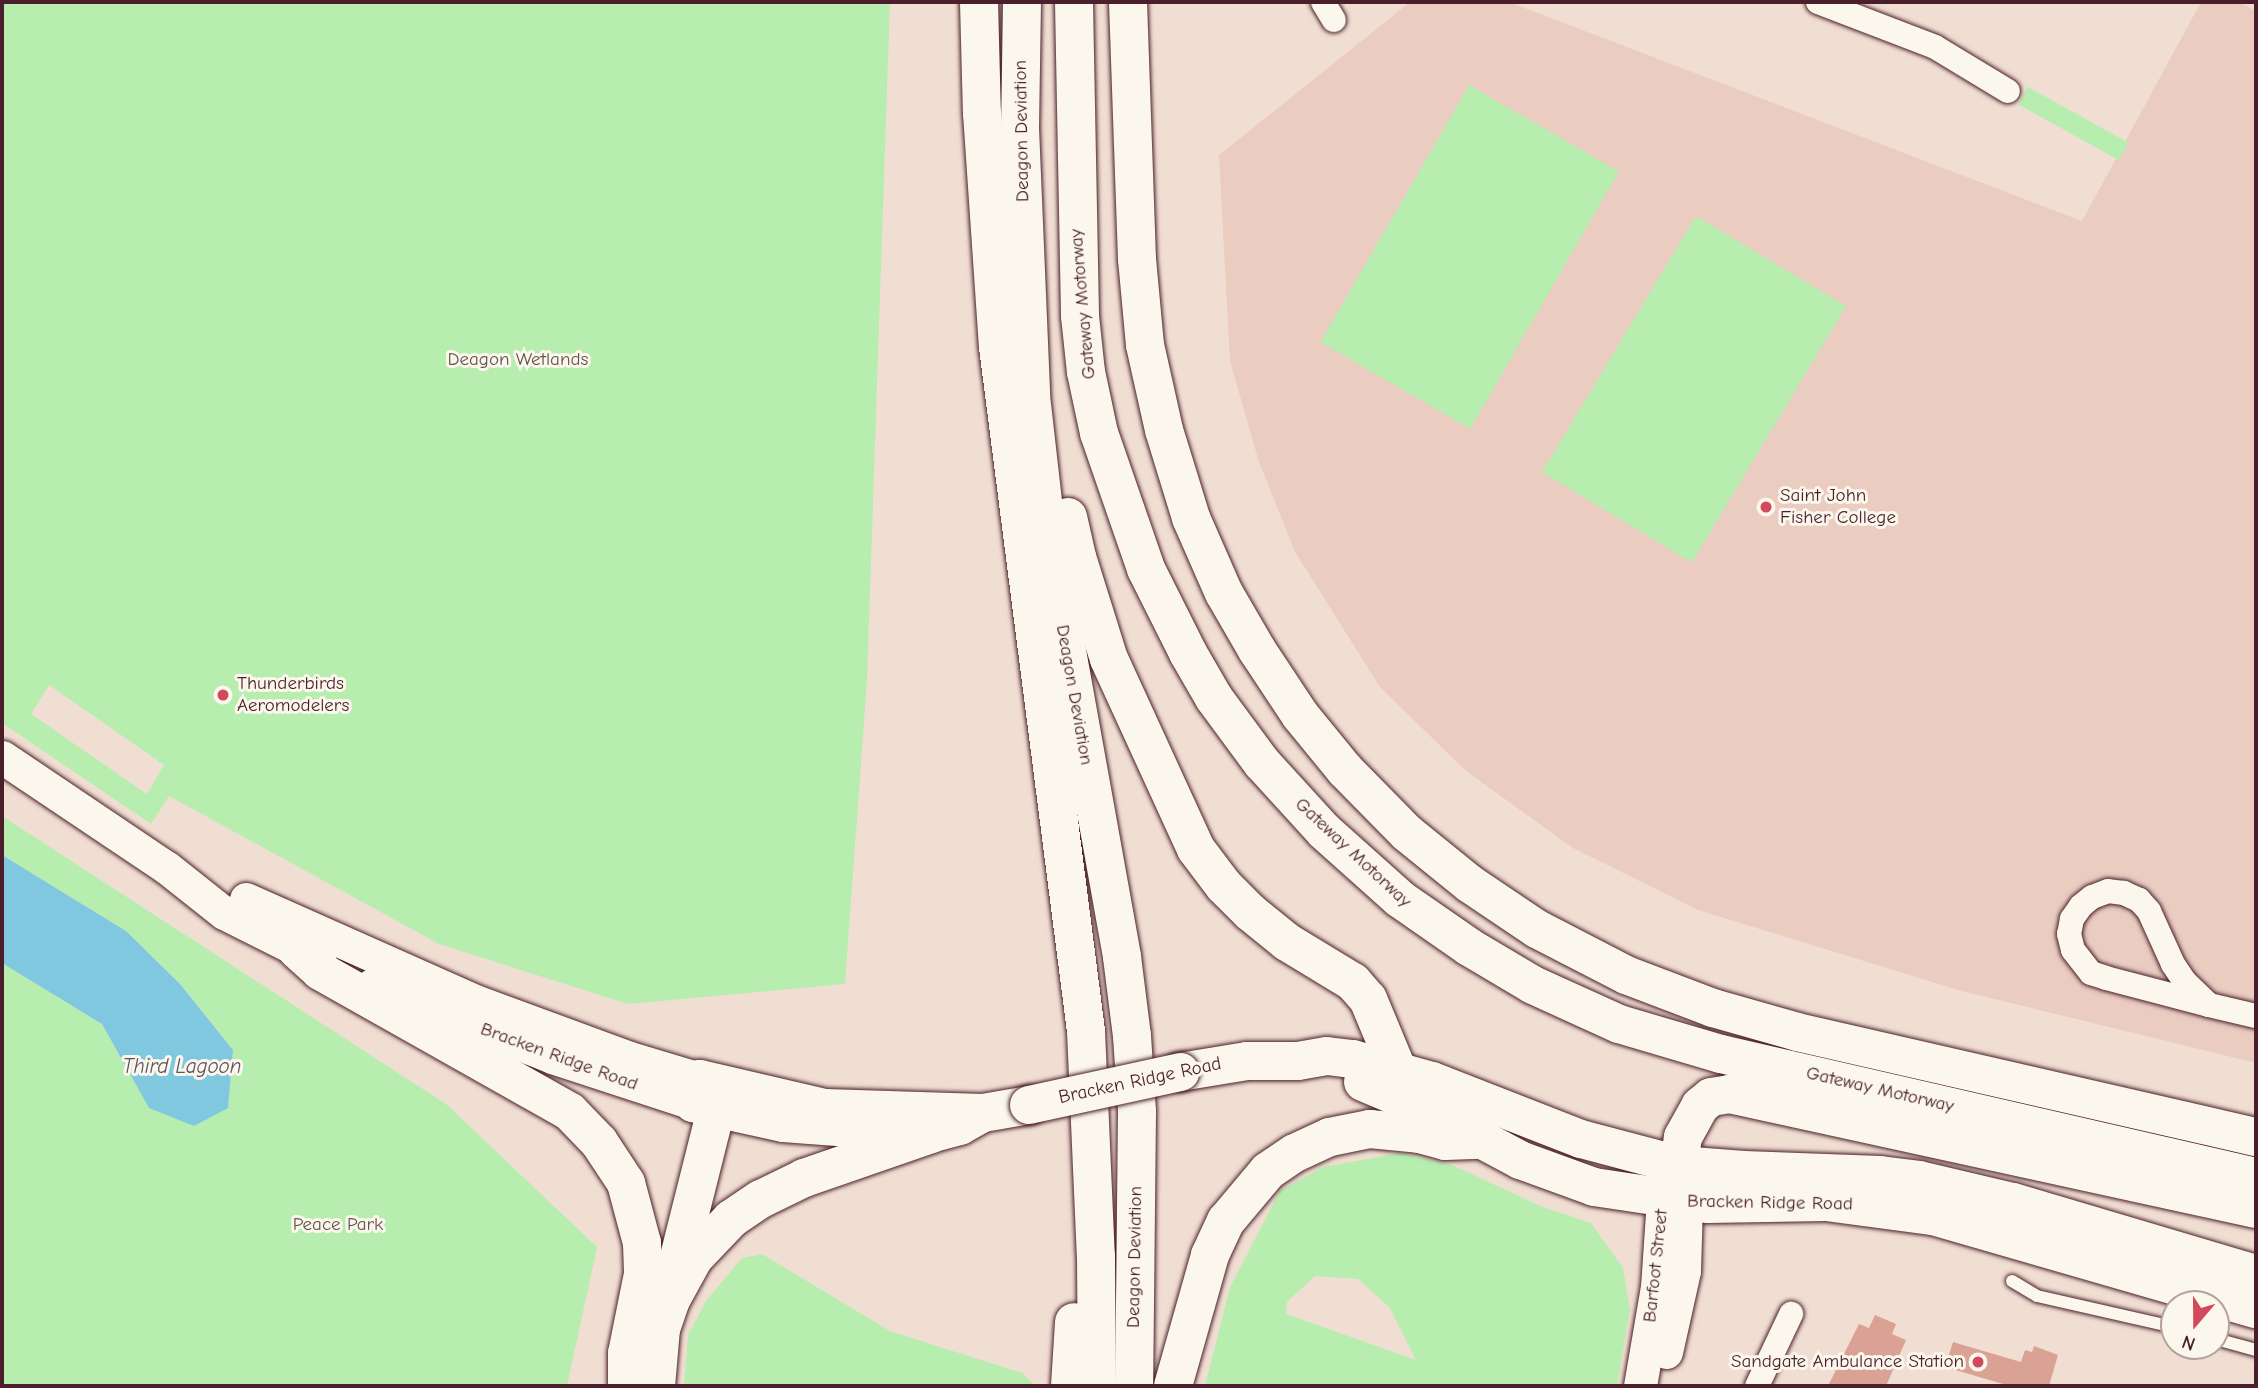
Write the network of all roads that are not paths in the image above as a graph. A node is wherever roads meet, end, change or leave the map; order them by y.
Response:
1 (979, 2) edge
2 (1022, 2) edge
3 (1073, 2) edge
4 (1128, 2) edge
5 (1818, 2) edge
6 (2008, 90) dead end
7 (1031, 396) junction
8 (2, 757) edge
9 (166, 867) junction
10 (297, 950) junction
11 (2209, 1005) junction
12 (2256, 1016) edge
13 (1298, 1061) junction
14 (1398, 1071) junction
15 (708, 1094) junction
16 (983, 1114) junction
17 (932, 1134) junction
18 (2256, 1137) edge
19 (1480, 1140) junction
20 (1092, 1153) junction
21 (1679, 1164) junction
22 (2256, 1177) edge
23 (1675, 1201) junction
24 (2256, 1209) edge
25 (2034, 1226) junction
26 (643, 1260) junction
27 (2256, 1274) edge
28 (2012, 1281) dead end
29 (680, 1282) junction
30 (2256, 1309) edge
31 (1791, 1314) dead end
32 (2160, 1324) edge
33 (2230, 1343) edge
34 (2256, 1350) edge
35 (627, 1386) edge
36 (656, 1386) edge
37 (1070, 1386) edge
38 (1097, 1386) edge
39 (1133, 1386) edge
40 (1173, 1386) edge
41 (1640, 1386) edge
42 (1657, 1386) edge
43 (1757, 1386) edge

1 - 20 main road, Deagon Deviation
2 - 7 main road, Deagon Deviation
3 - 22 main road, Gateway Motorway
4 - 18 main road, Gateway Motorway
5 - 6 street
7 - 14 main road
7 - 39 main road, Deagon Deviation
8 - 9 main road, Bracken Ridge Road
9 - 10 main road, Bracken Ridge Road
9 - 15 main road, Bracken Ridge Road
10 - 15 main road, Bracken Ridge Road
10 - 26 main road
11 - 11 street
11 - 12 street
13 - 14 main road, Bracken Ridge Road
13 - 16 main road, Bracken Ridge Road, bridge
13 - 19 main road, Bracken Ridge Road
14 - 21 main road, Bracken Ridge Road
15 - 16 main road, Bracken Ridge Road
15 - 17 main road, Bracken Ridge Road
15 - 26 main road
15 - 29 main road
16 - 17 main road, Bracken Ridge Road
17 - 29 main road
19 - 23 main road, Bracken Ridge Road
19 - 40 main road
20 - 37 main road
20 - 38 main road, Deagon Deviation
21 - 23 main road, Barfoot Street
21 - 24 main road
21 - 25 main road, Bracken Ridge Road
23 - 25 main road, Bracken Ridge Road
23 - 41 main road, Barfoot Street
23 - 42 main road, Barfoot Street
25 - 27 main road, Bracken Ridge Road
25 - 30 main road, Bracken Ridge Road
26 - 35 main road
28 - 32 lane
29 - 36 main road
31 - 43 street
33 - 34 lane

